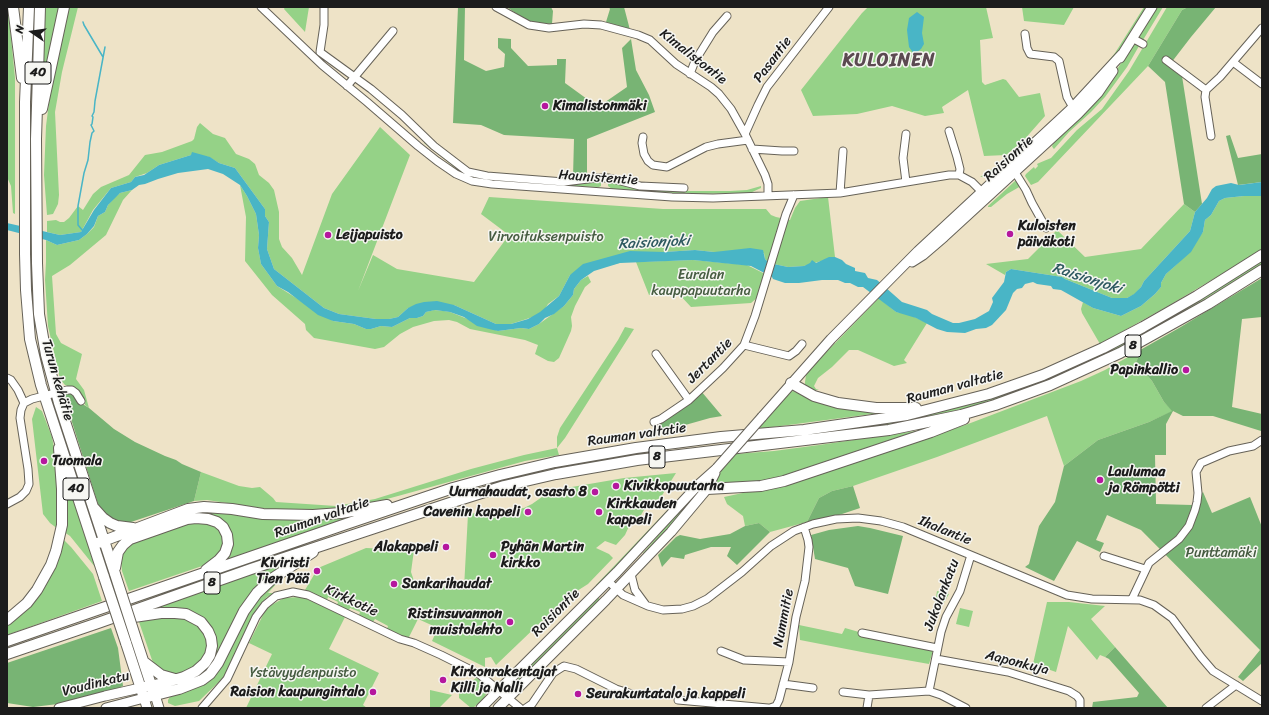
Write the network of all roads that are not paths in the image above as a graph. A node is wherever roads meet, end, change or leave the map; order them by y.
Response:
1 (13, 7) edge
2 (29, 7) edge
3 (40, 7) edge
4 (64, 7) edge
5 (261, 7) edge
6 (324, 7) edge
7 (496, 7) edge
8 (829, 7) edge
9 (1152, 7) edge
10 (727, 16) dead end
11 (1262, 28) edge
12 (393, 31) dead end
13 (1025, 34) dead end
14 (1132, 38) junction
15 (1142, 44) dead end
16 (1166, 60) dead end
17 (1232, 62) junction
18 (690, 74) junction
19 (354, 77) junction
20 (1262, 84) edge
21 (347, 86) junction
22 (1206, 90) junction
23 (25, 102) junction
24 (1075, 111) junction
25 (949, 131) dead end
26 (906, 134) dead end
27 (1211, 136) dead end
28 (425, 137) junction
29 (643, 137) dead end
30 (746, 137) junction
31 (36, 138) junction
32 (418, 146) junction
33 (752, 149) junction
34 (794, 151) dead end
35 (843, 151) dead end
36 (1013, 169) junction
37 (959, 175) junction
38 (604, 178) junction
39 (906, 182) junction
40 (684, 188) dead end
41 (604, 192) junction
42 (840, 193) junction
43 (984, 194) junction
44 (768, 195) junction
45 (794, 195) junction
46 (1046, 228) dead end
47 (1262, 255) edge
48 (1262, 270) edge
49 (802, 344) dead end
50 (744, 345) junction
51 (656, 354) dead end
52 (7, 378) edge
53 (791, 384) junction
54 (56, 392) junction
55 (45, 395) junction
56 (689, 400) junction
57 (81, 401) dead end
58 (24, 403) junction
59 (995, 405) junction
60 (938, 408) junction
61 (654, 422) dead end
62 (58, 434) junction
63 (1262, 440) edge
64 (717, 468) junction
65 (707, 489) junction
66 (411, 502) junction
67 (7, 504) edge
68 (92, 505) junction
69 (804, 527) junction
70 (136, 529) junction
71 (99, 543) junction
72 (327, 544) junction
73 (971, 555) junction
74 (1104, 556) dead end
75 (1145, 569) junction
76 (115, 574) junction
77 (631, 574) junction
78 (200, 575) junction
79 (608, 581) junction
80 (616, 589) junction
81 (1132, 599) junction
82 (648, 606) junction
83 (7, 620) edge
84 (98, 623) junction
85 (862, 633) dead end
86 (7, 641) edge
87 (937, 648) junction
88 (721, 651) dead end
89 (7, 654) edge
90 (936, 659) junction
91 (144, 662) junction
92 (789, 662) junction
93 (176, 679) junction
94 (783, 684) junction
95 (1236, 686) junction
96 (140, 688) junction
97 (813, 688) dead end
98 (498, 690) junction
99 (153, 691) junction
100 (929, 691) junction
101 (844, 692) dead end
102 (632, 694) dead end
103 (869, 695) junction
104 (508, 699) junction
105 (678, 700) dead end
106 (1262, 701) edge
107 (145, 703) edge
108 (747, 707) edge
109 (62, 708) edge
110 (106, 708) edge
111 (159, 708) edge
112 (202, 708) edge
113 (481, 708) edge
114 (498, 708) edge
115 (520, 708) edge
116 (526, 708) edge
117 (769, 708) edge
118 (867, 708) edge
119 (966, 708) edge
120 (1080, 708) edge
121 (1206, 708) edge

1 - 23 highway
2 - 23 highway, Turun kehätie / 40
3 - 31 highway, Turun kehätie / 40
4 - 31 highway
5 - 21 street, Haunistentie
6 - 19 street, Haunistentie
7 - 18 street, Kimalistontie
8 - 30 street, Pasantie
9 - 14 main road, Raisiontie
10 - 18 street
11 - 17 street
12 - 19 street
13 - 24 street
14 - 15 street
14 - 24 main road, Raisiontie
16 - 22 street
17 - 20 street
17 - 22 street
18 - 30 street, Kimalistontie
19 - 21 street
19 - 28 street, Haunistentie
21 - 32 street, Haunistentie
22 - 27 street
23 - 55 highway, Turun kehätie / 40
24 - 36 main road, Raisiontie
25 - 37 street
26 - 39 street
28 - 32 street
28 - 38 street, Haunistentie
29 - 30 street
30 - 33 street, Kimalistontie
31 - 54 highway, Turun kehätie / 40
32 - 41 street, Haunistentie
33 - 34 street
33 - 44 street, Kimalistontie
35 - 42 street
36 - 43 main road, Raisiontie
36 - 46 street
37 - 39 street, Haunistentie
37 - 43 street
38 - 40 street, Haunistentie
38 - 41 street
39 - 42 street, Haunistentie
41 - 44 street, Haunistentie
42 - 45 street, Haunistentie
43 - 53 main road, Raisiontie
44 - 45 street, Haunistentie
45 - 50 street, Jertantie
47 - 60 highway, Rauman valtatie / 8
48 - 59 highway, Rauman valtatie / 8
49 - 50 street
50 - 56 street, Jertantie
51 - 56 street
52 - 58 street
53 - 60 highway
53 - 64 main road, Raisiontie, bridge
54 - 55 street
54 - 57 street
54 - 68 highway, Turun kehätie / 40
55 - 58 street
55 - 62 highway, Turun kehätie / 40
56 - 61 street, Jertantie
58 - 67 street
59 - 65 highway
59 - 72 highway, Rauman valtatie / 8
60 - 66 highway, Rauman valtatie / 8
62 - 71 highway, Turun kehätie / 40
62 - 83 highway
63 - 75 street
64 - 65 main road, Raisiontie
64 - 79 main road, Raisiontie
65 - 77 main road, Raisiontie
66 - 70 highway
66 - 78 highway, Rauman valtatie / 8
68 - 70 highway
68 - 71 highway, Turun kehätie / 40
69 - 73 street, Ihalantie
69 - 82 street, Ihalantie
69 - 92 street, Nummitie
70 - 71 highway
71 - 76 highway, Turun kehätie / 40
71 - 96 highway, Turun kehätie / 40, bridge
72 - 84 highway, Rauman valtatie / 8
72 - 99 highway
73 - 81 street, Ihalantie
73 - 87 street, Jukolankatu
74 - 75 street
75 - 81 street
76 - 78 highway
76 - 91 highway, Turun kehätie / 40, bridge
77 - 80 main road, Raisiontie
77 - 82 street
78 - 86 highway, Rauman valtatie / 8
79 - 80 street, Ihalantie
79 - 98 main road, Raisiontie
80 - 82 street, Ihalantie
80 - 104 main road, Raisiontie
81 - 95 street, Ihalantie
84 - 89 highway, Rauman valtatie / 8
84 - 93 highway
85 - 87 street
87 - 90 street, Jukolankatu
88 - 92 street
90 - 100 street, Jukolankatu
90 - 120 street, Aaponkuja
91 - 93 highway
91 - 99 highway, Turun kehätie / 40
92 - 94 street, Nummitie
93 - 99 highway
94 - 97 street
94 - 117 street, Nummitie
95 - 106 street, Ihalantie
95 - 121 street
96 - 99 highway
96 - 107 highway, Turun kehätie / 40
96 - 109 main road, Voudinkatu
98 - 104 street, Kirkkotie
98 - 112 street, Kirkkotie
98 - 113 main road, Raisiontie
99 - 107 highway
99 - 111 main road, 40
100 - 103 street
100 - 119 street
101 - 103 street
102 - 116 street
103 - 118 street
104 - 114 main road, Raisiontie
104 - 115 street, Kirkkotie
105 - 108 street, Nummitie
107 - 110 main road, Voudinkatu
108 - 117 street, Nummitie

